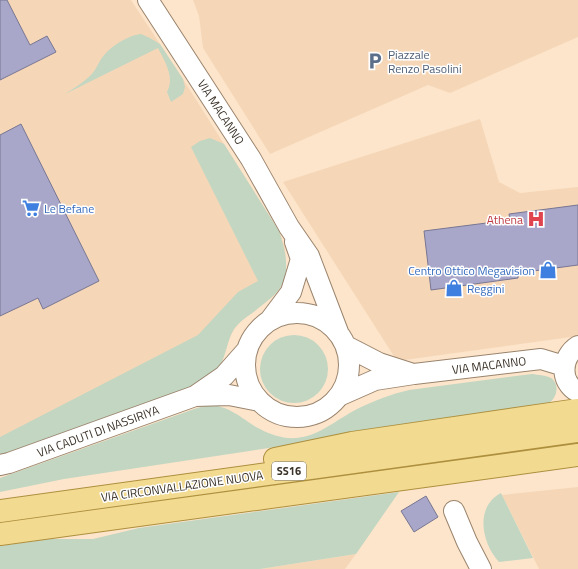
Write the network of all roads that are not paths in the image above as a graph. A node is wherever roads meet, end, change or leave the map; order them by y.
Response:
1 (148, 0) edge
2 (289, 227) junction
3 (270, 320) junction
4 (342, 339) junction
5 (578, 346) edge
6 (247, 350) junction
7 (564, 366) junction
8 (414, 374) junction
9 (341, 395) junction
10 (195, 396) junction
11 (577, 398) edge
12 (259, 401) junction
13 (578, 431) edge
14 (578, 456) edge
15 (0, 465) edge
16 (103, 497) junction
17 (0, 511) edge
18 (454, 511) dead end
19 (0, 534) edge
20 (482, 569) edge

1 - 2 street, VIA MACANNO
2 - 3 street, VIA MACANNO
2 - 4 street, VIA MACANNO
3 - 4 street, VIA MACANNO
3 - 6 street, VIA MACANNO
4 - 8 street, VIA MACANNO
4 - 9 street, VIA MACANNO
5 - 7 street
6 - 10 street, VIA CADUTI DI NASSIRIYA
6 - 12 street, VIA MACANNO
7 - 8 street, VIA MACANNO
7 - 11 street
8 - 9 street, VIA MACANNO
9 - 12 street, VIA MACANNO
10 - 12 street, VIA CADUTI DI NASSIRIYA
10 - 15 street, VIA CADUTI DI NASSIRIYA
11 - 16 main road
13 - 16 main road, VIA CIRCONVALLAZIONE NUOVA / SS16
14 - 19 main road, VIA CIRCONVALLAZIONE NUOVA / SS16
16 - 17 main road, VIA CIRCONVALLAZIONE NUOVA / SS16
18 - 20 street

